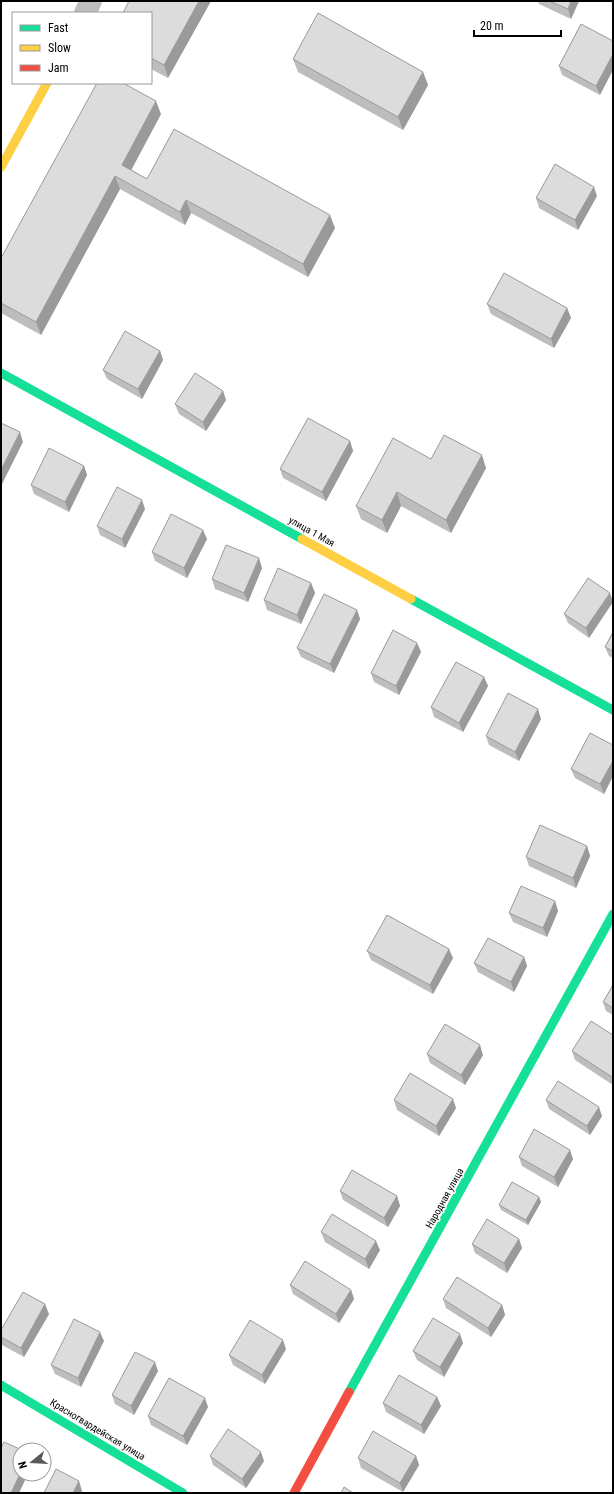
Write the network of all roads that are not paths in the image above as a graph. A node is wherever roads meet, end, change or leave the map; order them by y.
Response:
1 (91, 1) edge
2 (86, 12) edge
3 (46, 84) edge
4 (1, 167) edge
5 (1, 373) edge
6 (613, 710) edge
7 (613, 914) edge
8 (1, 1384) edge
9 (183, 1493) edge
10 (294, 1493) edge

1 - 2 street
3 - 4 street
5 - 6 street, улица 1 Мая
7 - 10 street, Народная улица
8 - 9 street, Красногвардейская улица

